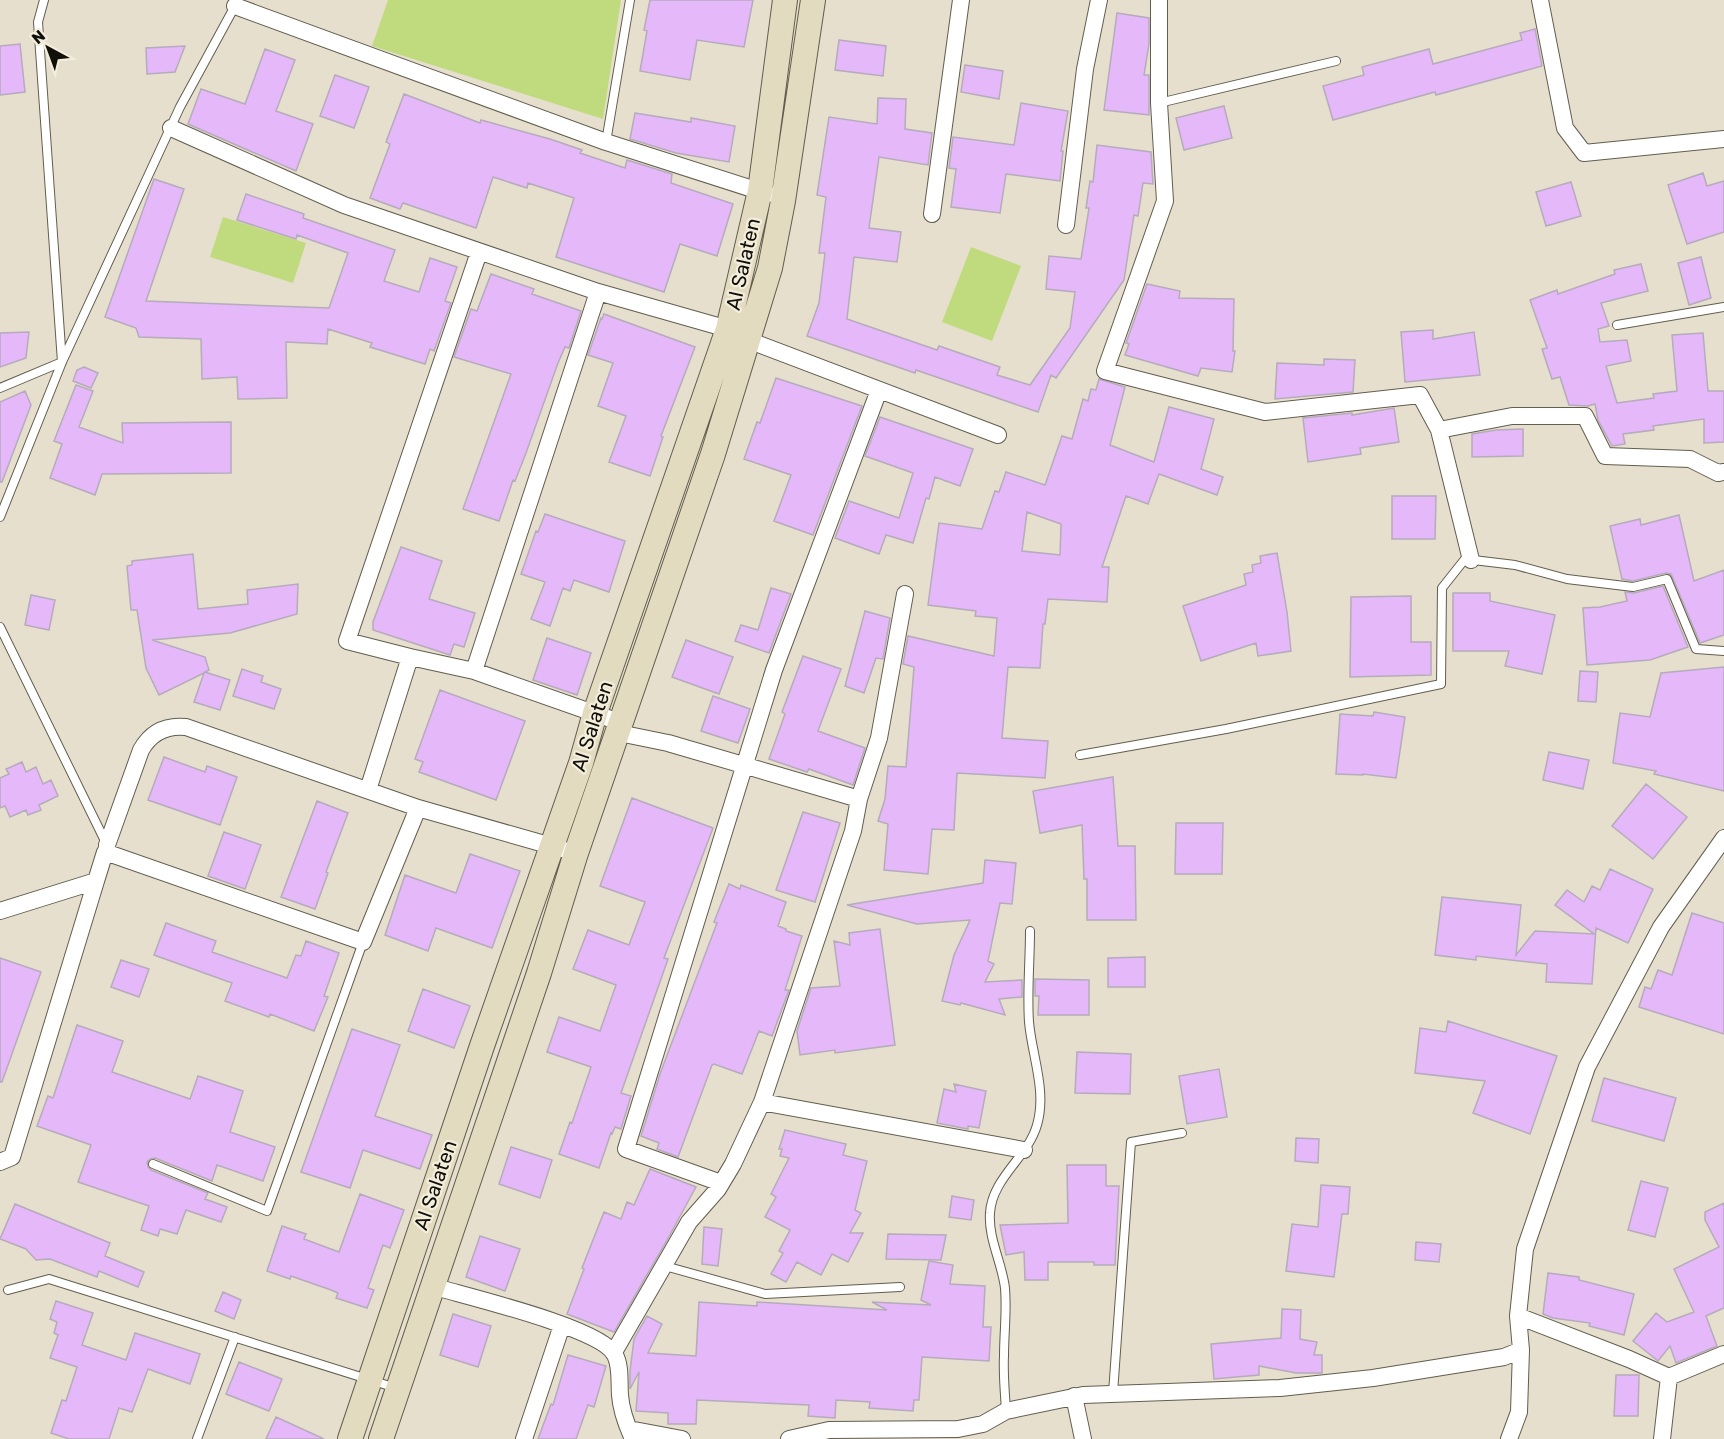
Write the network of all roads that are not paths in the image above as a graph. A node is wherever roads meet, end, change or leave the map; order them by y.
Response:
1 (44, 0) edge
2 (630, 0) edge
3 (785, 0) edge
4 (813, 0) edge
5 (961, 0) edge
6 (1099, 0) edge
7 (1159, 0) edge
8 (1540, 0) edge
9 (235, 6) joint
10 (1336, 61) dead end
11 (1159, 103) junction
12 (171, 128) junction
13 (1724, 139) edge
14 (606, 142) junction
15 (760, 190) junction
16 (783, 201) junction
17 (932, 214) dead end
18 (1066, 225) dead end
19 (479, 252) junction
20 (598, 292) junction
21 (1724, 308) edge
22 (1617, 326) dead end
23 (738, 334) junction
24 (62, 362) junction
25 (0, 388) edge
26 (879, 390) junction
27 (1439, 430) junction
28 (998, 435) dead end
29 (1724, 472) edge
30 (0, 517) edge
31 (1471, 560) junction
32 (904, 594) dead end
33 (0, 627) edge
34 (1724, 651) edge
35 (410, 657) junction
36 (474, 671) junction
37 (595, 713) junction
38 (620, 728) junction
39 (1080, 755) dead end
40 (744, 764) junction
41 (368, 790) junction
42 (859, 800) junction
43 (418, 808) junction
44 (1724, 838) edge
45 (551, 846) junction
46 (106, 848) junction
47 (576, 853) junction
48 (96, 881) junction
49 (0, 911) edge
50 (1030, 931) dead end
51 (363, 942) junction
52 (762, 1102) junction
53 (1182, 1133) dead end
54 (1024, 1149) junction
55 (0, 1162) edge
56 (153, 1164) dead end
57 (721, 1183) junction
58 (665, 1266) junction
59 (432, 1286) junction
60 (900, 1287) dead end
61 (8, 1290) dead end
62 (1518, 1316) junction
63 (562, 1325) junction
64 (235, 1337) junction
65 (1521, 1350) junction
66 (614, 1352) junction
67 (1724, 1354) edge
68 (1669, 1377) junction
69 (370, 1380) junction
70 (399, 1389) junction
71 (1113, 1393) junction
72 (1074, 1396) junction
73 (1006, 1411) junction
74 (631, 1434) edge
75 (197, 1439) edge
76 (350, 1439) edge
77 (381, 1439) edge
78 (524, 1439) edge
79 (682, 1439) edge
80 (789, 1439) edge
81 (1083, 1439) edge
82 (1509, 1439) edge
83 (1662, 1439) edge

1 - 24 lane
2 - 14 lane
3 - 15 main road, Al Salaten
4 - 16 main road, Al Salaten
5 - 17 street
6 - 18 street
7 - 11 street
8 - 13 street
9 - 12 lane
9 - 14 street
10 - 11 lane
11 - 27 street
12 - 19 street
12 - 24 lane
14 - 15 street
15 - 16 street
15 - 23 main road, Al Salaten
16 - 23 main road, Al Salaten
19 - 20 street
19 - 35 street
20 - 23 street
20 - 36 street
21 - 22 lane
23 - 26 street
23 - 37 main road, Al Salaten
23 - 38 main road, Al Salaten
24 - 25 lane
24 - 30 lane
26 - 28 street
26 - 40 street
27 - 29 street
27 - 31 street
31 - 34 lane
31 - 39 lane
32 - 42 street
33 - 46 lane
35 - 36 street
35 - 41 street
36 - 37 street
37 - 38 street
37 - 45 main road, Al Salaten
38 - 40 street
38 - 47 main road, Al Salaten
40 - 42 street
40 - 57 street
41 - 43 street
41 - 46 street
42 - 52 street
43 - 45 street
43 - 51 street
44 - 62 street
45 - 47 street
45 - 69 main road, Al Salaten
46 - 48 street
46 - 51 street
47 - 59 main road, Al Salaten
48 - 49 street
48 - 55 street
50 - 54 lane
51 - 56 lane
52 - 54 street
52 - 57 street
53 - 71 lane
54 - 73 lane
57 - 58 street
58 - 60 lane
58 - 66 street
59 - 63 street
59 - 70 main road, Al Salaten
61 - 64 lane
62 - 65 street
62 - 68 street
63 - 66 street
63 - 78 street
64 - 69 lane
64 - 75 lane
65 - 71 street
65 - 82 street
66 - 74 street
67 - 68 street
68 - 83 street
69 - 70 lane
69 - 76 main road, Al Salaten
70 - 77 main road, Al Salaten
71 - 72 street
72 - 73 street
72 - 81 street
73 - 80 street
74 - 79 street

